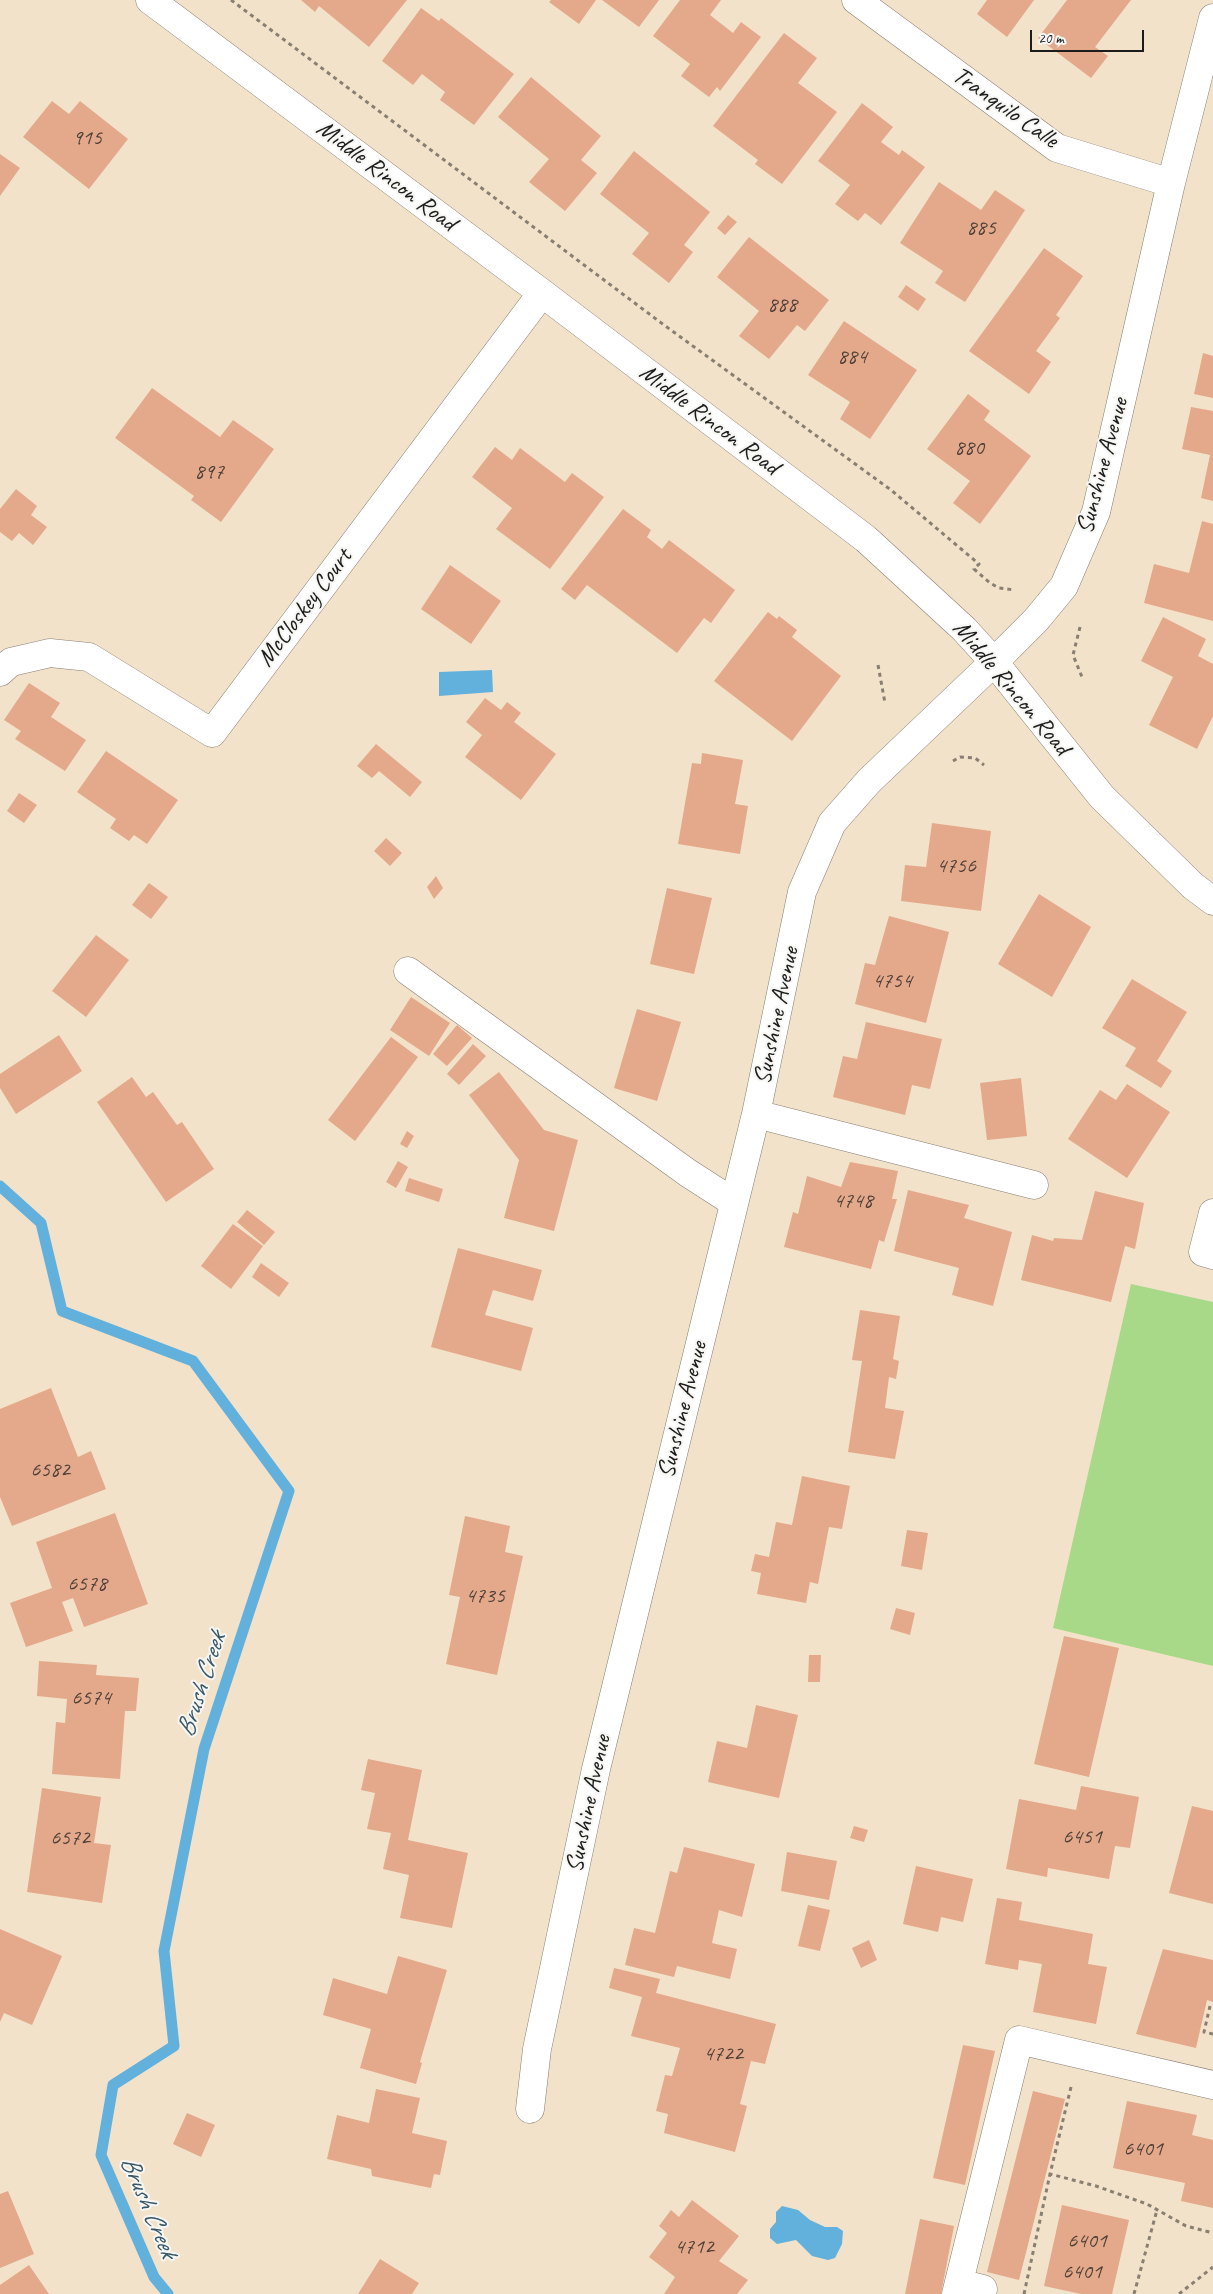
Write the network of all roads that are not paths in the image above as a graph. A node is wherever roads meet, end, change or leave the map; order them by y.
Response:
1 (150, 0) edge
2 (856, 0) edge
3 (1213, 18) edge
4 (1171, 184) junction
5 (542, 293) junction
6 (994, 662) junction
7 (0, 672) edge
8 (1213, 901) edge
9 (408, 971) dead end
10 (756, 1114) junction
11 (1034, 1185) dead end
12 (733, 1202) junction
13 (1213, 1213) edge
14 (1213, 1255) edge
15 (1213, 2085) edge
16 (530, 2109) dead end
17 (966, 2289) edge

1 - 5 street, Middle Rincon Road
2 - 4 street, Tranquilo Calle
3 - 4 street, Sunshine Avenue
4 - 6 street, Sunshine Avenue
5 - 6 street, Middle Rincon Road
5 - 7 street, McCloskey Court
6 - 8 street, Middle Rincon Road
6 - 10 street, Sunshine Avenue
9 - 12 street
10 - 11 street
10 - 12 street, Sunshine Avenue
12 - 16 street, Sunshine Avenue
13 - 14 street
15 - 17 street

